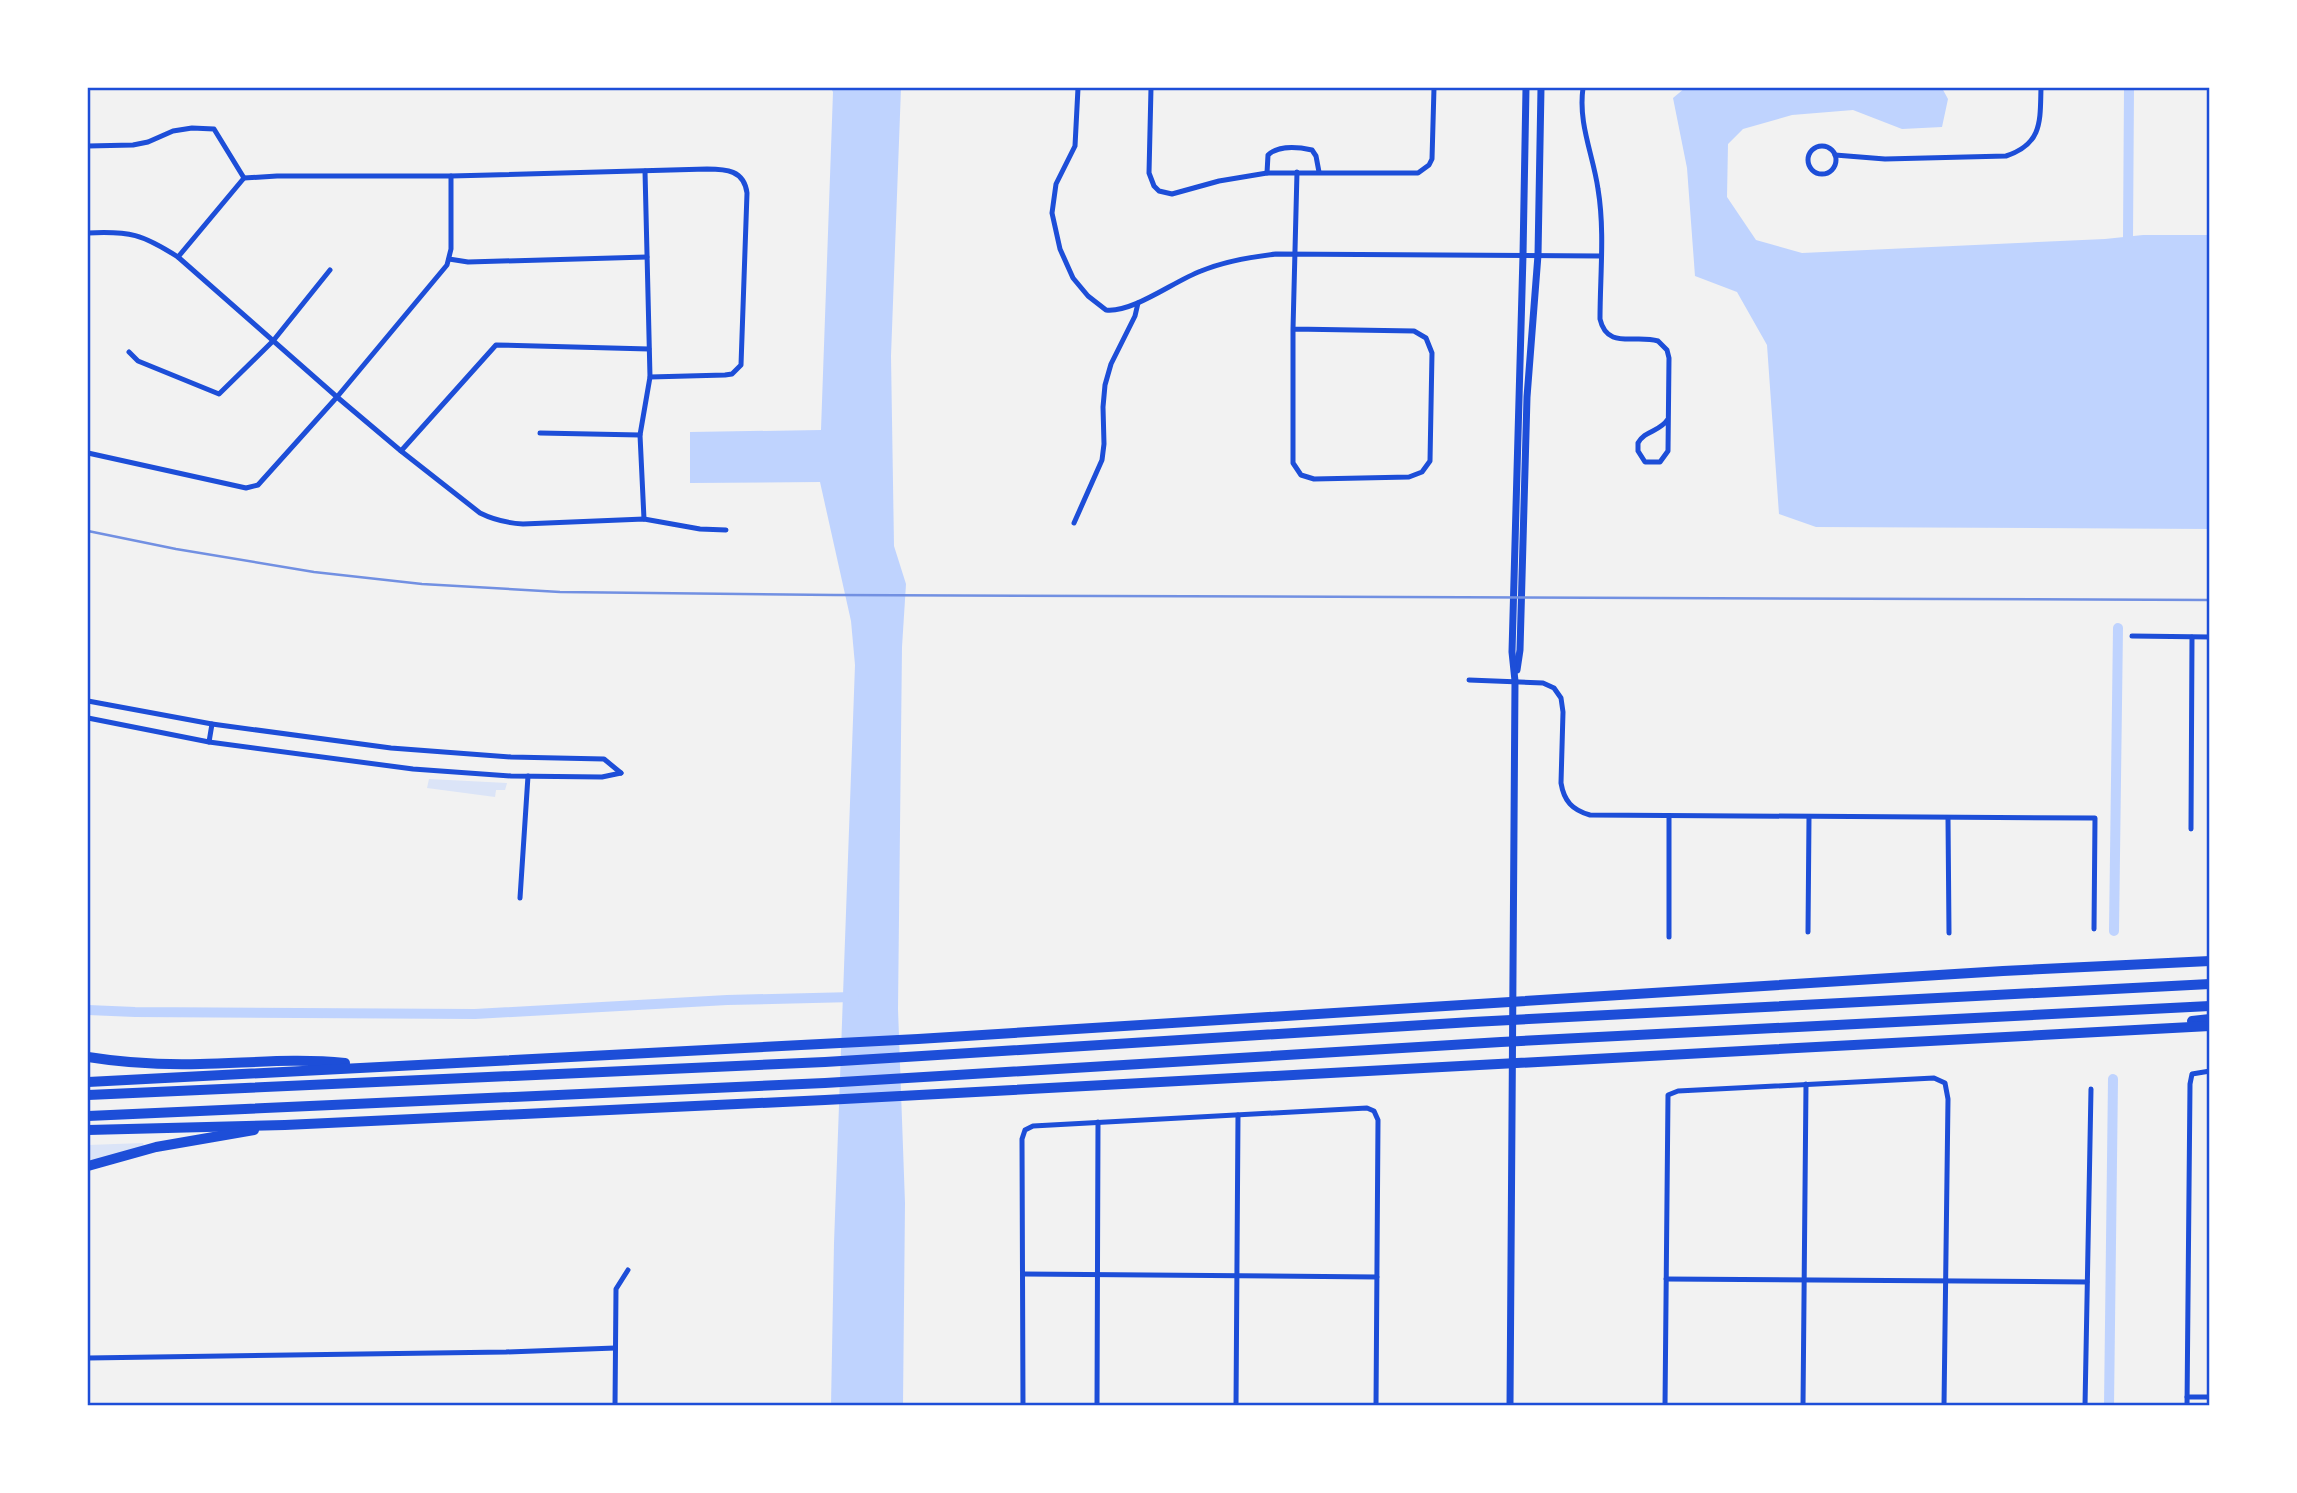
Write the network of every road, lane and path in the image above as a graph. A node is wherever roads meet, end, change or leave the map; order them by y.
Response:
1 (1078, 88) edge
2 (1151, 88) edge
3 (1434, 88) edge
4 (1525, 88) edge
5 (1541, 88) edge
6 (1583, 88) edge
7 (2041, 88) edge
8 (88, 146) edge
9 (1835, 155) junction
10 (645, 171) junction
11 (1297, 172) junction
12 (1319, 172) junction
13 (1267, 173) junction
14 (451, 176) junction
15 (244, 178) junction
16 (88, 233) edge
17 (1296, 253) junction
18 (1523, 255) junction
19 (1538, 255) junction
20 (1600, 256) junction
21 (178, 257) junction
22 (647, 257) junction
23 (449, 259) junction
24 (330, 270) dead end
25 (1138, 303) junction
26 (1293, 330) junction
27 (273, 341) junction
28 (649, 349) junction
29 (129, 352) dead end
30 (650, 377) junction
31 (337, 397) junction
32 (1668, 419) junction
33 (540, 433) dead end
34 (640, 435) junction
35 (401, 451) junction
36 (88, 453) edge
37 (645, 519) junction
38 (1074, 523) dead end
39 (726, 530) dead end
40 (2133, 636) dead end
41 (2192, 637) junction
42 (2210, 637) edge
43 (1469, 680) dead end
44 (1515, 681) junction
45 (88, 701) edge
46 (88, 718) edge
47 (212, 724) junction
48 (209, 742) junction
49 (528, 776) junction
50 (1669, 816) junction
51 (1809, 817) junction
52 (1948, 818) junction
53 (2191, 830) dead end
54 (520, 898) dead end
55 (2094, 929) dead end
56 (1808, 932) dead end
57 (1948, 933) dead end
58 (1669, 937) dead end
59 (2210, 961) edge
60 (2210, 984) edge
61 (2210, 1006) edge
62 (2210, 1019) edge
63 (2210, 1026) edge
64 (2126, 1030) junction
65 (88, 1057) edge
66 (377, 1067) junction
67 (2210, 1071) edge
68 (88, 1082) edge
69 (1806, 1084) junction
70 (2091, 1089) dead end
71 (88, 1095) edge
72 (1238, 1115) junction
73 (88, 1116) edge
74 (1098, 1122) junction
75 (285, 1125) junction
76 (88, 1130) edge
77 (88, 1166) edge
78 (628, 1270) dead end
79 (1024, 1274) junction
80 (1098, 1274) junction
81 (1237, 1275) junction
82 (1377, 1277) junction
83 (1665, 1279) junction
84 (1804, 1280) junction
85 (1945, 1281) junction
86 (2087, 1282) junction
87 (615, 1348) junction
88 (88, 1358) edge
89 (2187, 1397) junction
90 (2210, 1397) edge
91 (615, 1405) edge
92 (1023, 1405) edge
93 (1097, 1405) edge
94 (1236, 1405) edge
95 (1376, 1405) edge
96 (1510, 1405) edge
97 (1665, 1405) edge
98 (1803, 1405) edge
99 (1944, 1405) edge
100 (2085, 1405) edge
101 (2187, 1405) edge

1 - 25 street
2 - 13 street
3 - 12 street
4 - 18 main road
5 - 19 main road
6 - 20 street
7 - 9 street
8 - 15 street
9 - 9 street
10 - 14 street
10 - 22 street
10 - 30 street
11 - 12 street
11 - 13 street
11 - 17 street
12 - 13 street
14 - 15 street
14 - 23 street
15 - 21 street
16 - 21 street
17 - 18 street
17 - 25 street
17 - 26 street
18 - 19 street
18 - 44 main road
19 - 20 street
19 - 44 main road
20 - 32 street
21 - 27 street
22 - 23 street
22 - 28 street
23 - 31 street
24 - 27 street
25 - 38 street
26 - 26 street
27 - 29 street
27 - 31 street
28 - 30 street
28 - 35 street
30 - 34 street
31 - 35 street
31 - 36 street
32 - 32 street
33 - 34 street
34 - 37 street
35 - 37 street
37 - 39 street
40 - 41 street
41 - 42 street
41 - 53 street
43 - 44 street
44 - 50 street
44 - 96 main road
45 - 47 street
46 - 48 street
47 - 48 street
47 - 49 street
48 - 49 street
49 - 54 street
50 - 51 street
50 - 58 street
51 - 52 street
51 - 56 street
52 - 55 street
52 - 57 street
59 - 66 highway
60 - 71 highway
61 - 73 highway
62 - 64 highway
63 - 64 highway
64 - 75 highway
65 - 66 highway
66 - 68 highway
67 - 89 street
69 - 83 street
69 - 84 street
69 - 85 street
70 - 86 street
72 - 74 street
72 - 81 street
72 - 82 street
74 - 79 street
74 - 80 street
75 - 76 highway
75 - 77 highway
78 - 87 street
79 - 80 street
79 - 92 street
80 - 81 street
80 - 93 street
81 - 82 street
81 - 94 street
82 - 95 street
83 - 84 street
83 - 97 street
84 - 85 street
84 - 98 street
85 - 86 street
85 - 99 street
86 - 100 street
87 - 88 street
87 - 91 street
89 - 90 street
89 - 101 street

